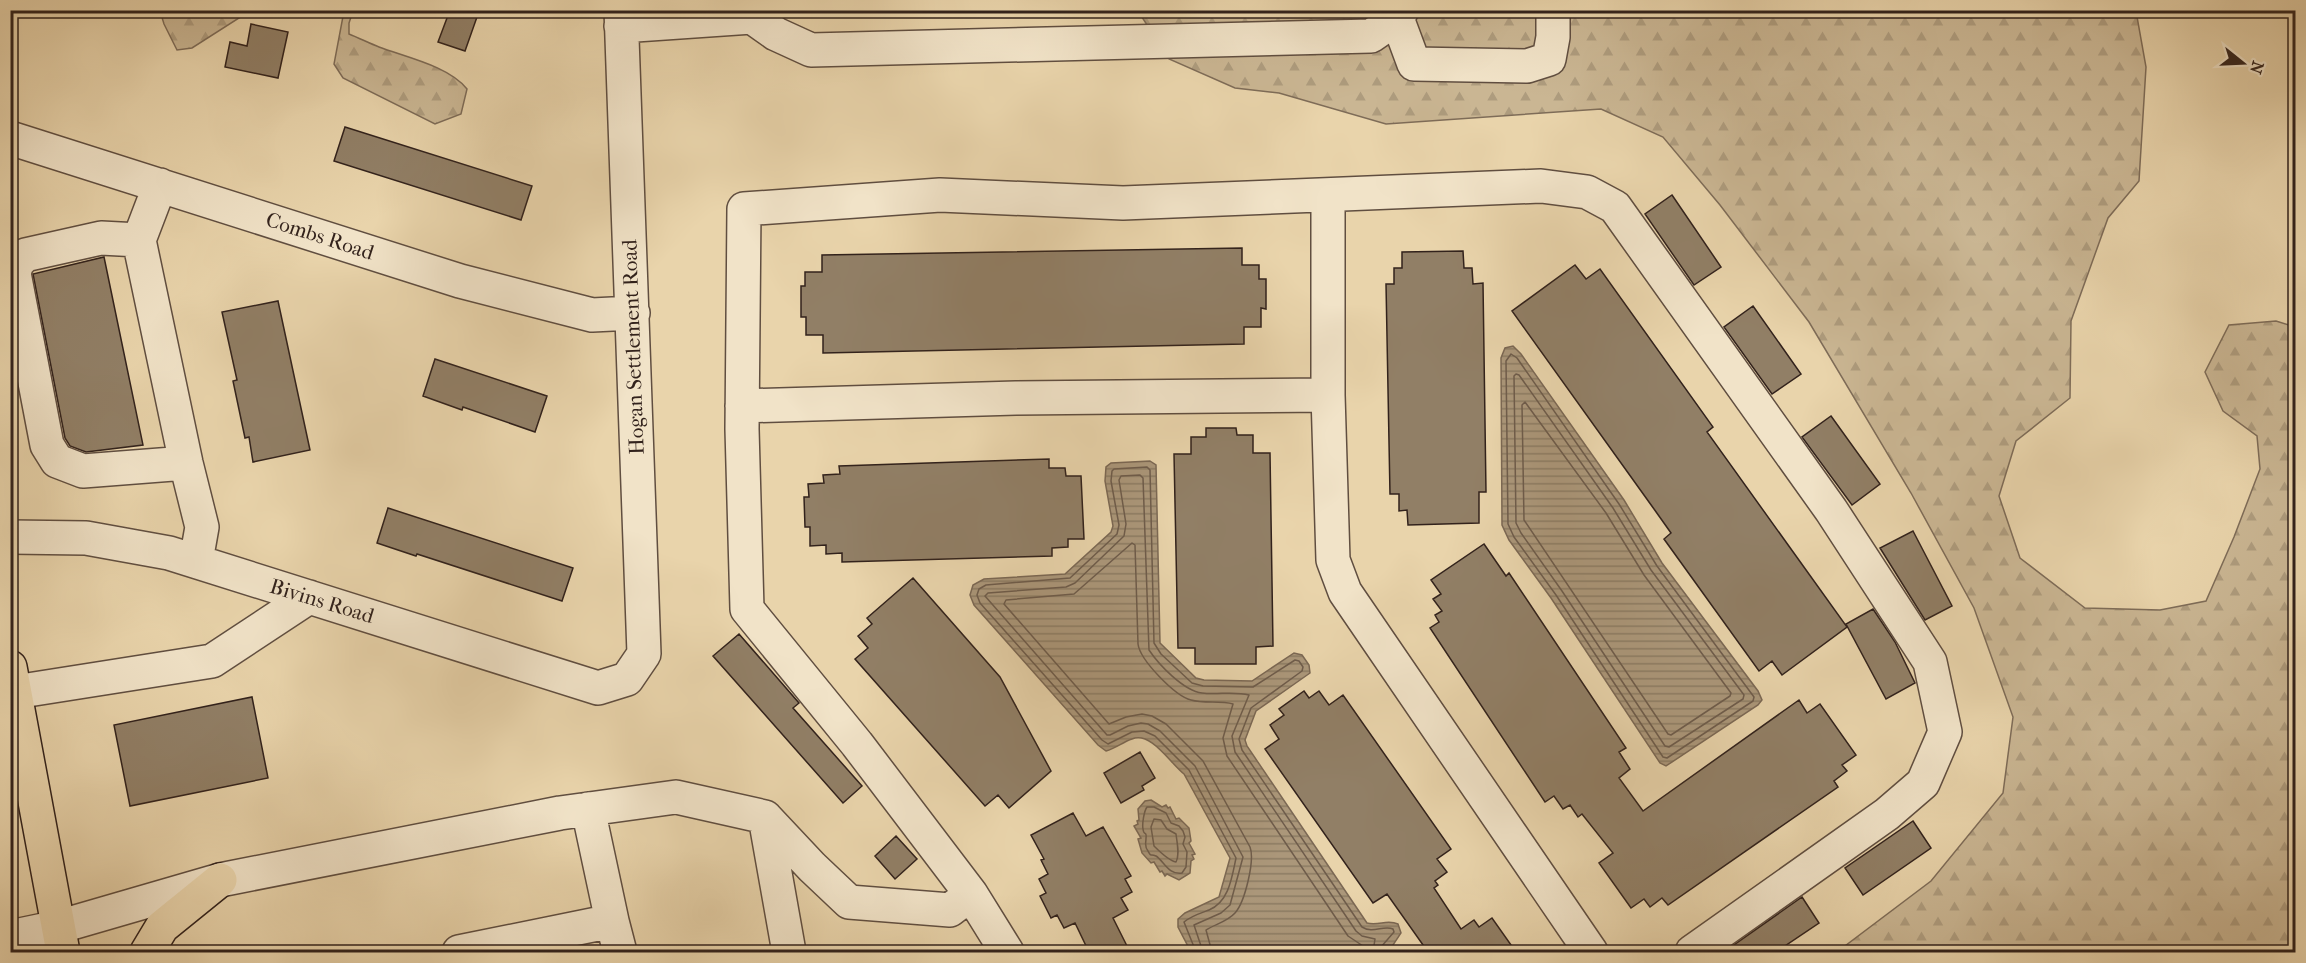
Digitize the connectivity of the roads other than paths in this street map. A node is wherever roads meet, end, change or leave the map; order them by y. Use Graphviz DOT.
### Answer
graph roads {
  1 [pos="1552,10"];
  2 [pos="1397,12"];
  3 [pos="753,13"];
  4 [pos="621,18"];
  5 [pos="10,138"];
  6 [pos="160,185"];
  7 [pos="1328,195"];
  8 [pos="139,240"];
  9 [pos="633,313"];
  10 [pos="17,318"];
  11 [pos="1328,395"];
  12 [pos="742,406"];
  13 [pos="186,463"];
  14 [pos="10,537"];
  15 [pos="196,561"];
  16 [pos="309,597"];
  17 [pos="627,679"];
  18 [pos="13,680"];
  19 [pos="588,809"];
  20 [pos="765,817"];
  21 [pos="220,880"];
  22 [pos="971,894"];
  23 [pos="612,921"];
  24 [pos="10,937"];
  25 [pos="60,940"];
  26 [pos="520,946"];
  27 [pos="472,951"];
  28 [pos="147,952"];
  29 [pos="620,952"];
  30 [pos="789,952"];
  31 [pos="1007,952"];
  32 [pos="1591,952"];
  33 [pos="1692,952"];
  1 -- 2 [label="street"];
  2 -- 3 [label="street"];
  3 -- 4 [label="street"];
  4 -- 9 [label="street, Hogan Settlement Road"];
  5 -- 6 [label="street, Combs Road"];
  6 -- 8 [label="street"];
  6 -- 9 [label="street, Combs Road"];
  7 -- 11 [label="street"];
  7 -- 12 [label="street"];
  7 -- 33 [label="street"];
  8 -- 10 [label="street"];
  8 -- 13 [label="street"];
  9 -- 17 [label="street, Hogan Settlement Road"];
  10 -- 13 [label="street"];
  11 -- 12 [label="street"];
  11 -- 32 [label="street"];
  12 -- 22 [label="street"];
  13 -- 15 [label="street"];
  14 -- 15 [label="street, Bivins Road"];
  15 -- 16 [label="street, Bivins Road"];
  16 -- 17 [label="street, Bivins Road"];
  16 -- 18 [label="street"];
  18 -- 25 [label="main road"];
  19 -- 20 [label="street"];
  19 -- 21 [label="street"];
  19 -- 23 [label="street"];
  20 -- 22 [label="street"];
  20 -- 30 [label="street"];
  21 -- 25 [label="street"];
  21 -- 28 [label="main road"];
  22 -- 31 [label="street"];
  23 -- 26 [label="street"];
  23 -- 29 [label="street"];
  24 -- 25 [label="street"];
  26 -- 27 [label="street"];
}
